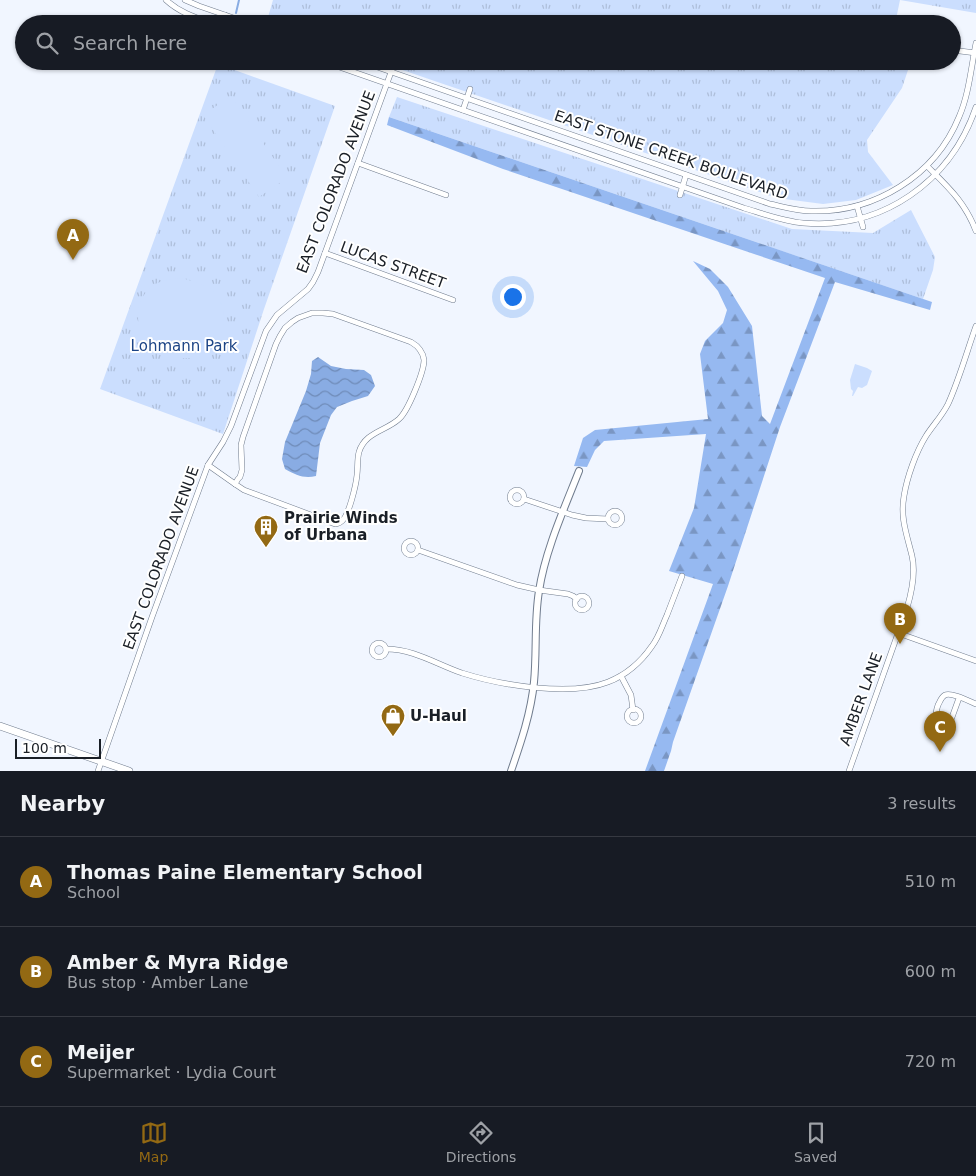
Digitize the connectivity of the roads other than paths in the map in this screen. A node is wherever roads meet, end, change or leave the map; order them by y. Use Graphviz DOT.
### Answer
graph roads {
  1 [pos="166,0"];
  2 [pos="185,0"];
  3 [pos="189,15"];
  4 [pos="226,15"];
  5 [pos="976,43"];
  6 [pos="961,51"];
  7 [pos="975,53"];
  8 [pos="347,70"];
  9 [pos="385,70"];
  10 [pos="391,72"];
  11 [pos="386,84"];
  12 [pos="470,89"];
  13 [pos="467,98"];
  14 [pos="976,107"];
  15 [pos="462,110"];
  16 [pos="358,163"];
  17 [pos="927,166"];
  18 [pos="936,174"];
  19 [pos="686,175"];
  20 [pos="682,186"];
  21 [pos="680,195"];
  22 [pos="446,196"];
  23 [pos="857,206"];
  24 [pos="861,219"];
  25 [pos="863,227"];
  26 [pos="976,231"];
  27 [pos="325,253"];
  28 [pos="453,300"];
  29 [pos="976,326"];
  30 [pos="208,465"];
  31 [pos="578,471"];
  32 [pos="235,484"];
  33 [pos="524,499"];
  34 [pos="563,512"];
  35 [pos="608,519"];
  36 [pos="418,550"];
  37 [pos="682,576"];
  38 [pos="539,590"];
  39 [pos="577,599"];
  40 [pos="898,633"];
  41 [pos="386,649"];
  42 [pos="976,661"];
  43 [pos="622,676"];
  44 [pos="533,687"];
  45 [pos="959,698"];
  46 [pos="976,704"];
  47 [pos="634,710"];
  48 [pos="0,726"];
  49 [pos="101,761"];
  50 [pos="98,771"];
  51 [pos="129,771"];
  52 [pos="511,771"];
  53 [pos="848,771"];
  1 -- 3 [label="street"];
  2 -- 4 [label="street"];
  5 -- 7 [label="street, EAST STONE CREEK BOULEVARD"];
  6 -- 7 [label="street"];
  7 -- 17 [label="street, EAST STONE CREEK BOULEVARD"];
  8 -- 11 [label="street, EAST STONE CREEK BOULEVARD"];
  9 -- 10 [label="street, EAST STONE CREEK BOULEVARD"];
  10 -- 11 [label="street, EAST COLORADO AVENUE"];
  10 -- 13 [label="street, EAST STONE CREEK BOULEVARD"];
  11 -- 15 [label="street, EAST STONE CREEK BOULEVARD"];
  11 -- 16 [label="street, EAST COLORADO AVENUE"];
  12 -- 13 [label="street"];
  13 -- 15 [label="street"];
  13 -- 19 [label="street, EAST STONE CREEK BOULEVARD"];
  14 -- 18 [label="street, EAST STONE CREEK BOULEVARD"];
  15 -- 20 [label="street, EAST STONE CREEK BOULEVARD"];
  16 -- 22 [label="street"];
  16 -- 27 [label="street, EAST COLORADO AVENUE"];
  17 -- 18 [label="street"];
  17 -- 23 [label="street, EAST STONE CREEK BOULEVARD"];
  18 -- 24 [label="street, EAST STONE CREEK BOULEVARD"];
  18 -- 26 [label="street"];
  19 -- 20 [label="street"];
  19 -- 23 [label="street, EAST STONE CREEK BOULEVARD"];
  20 -- 21 [label="street"];
  20 -- 24 [label="street, EAST STONE CREEK BOULEVARD"];
  23 -- 24 [label="street"];
  24 -- 25 [label="street"];
  27 -- 28 [label="street, LUCAS STREET"];
  27 -- 30 [label="street, EAST COLORADO AVENUE"];
  29 -- 40 [label="street, AMBER LANE"];
  30 -- 32 [label="street"];
  30 -- 49 [label="street, EAST COLORADO AVENUE"];
  31 -- 34 [label="street"];
  32 -- 32 [label="street"];
  33 -- 34 [label="street"];
  34 -- 35 [label="street"];
  34 -- 38 [label="street"];
  36 -- 38 [label="street"];
  37 -- 43 [label="street"];
  38 -- 39 [label="street"];
  38 -- 44 [label="street"];
  40 -- 42 [label="street"];
  40 -- 53 [label="street, AMBER LANE"];
  41 -- 44 [label="street"];
  43 -- 44 [label="street"];
  43 -- 47 [label="street"];
  44 -- 52 [label="street"];
  45 -- 45 [label="street"];
  45 -- 46 [label="street"];
  48 -- 49 [label="main road"];
  49 -- 50 [label="street, EAST COLORADO AVENUE"];
  49 -- 51 [label="main road"];
}
